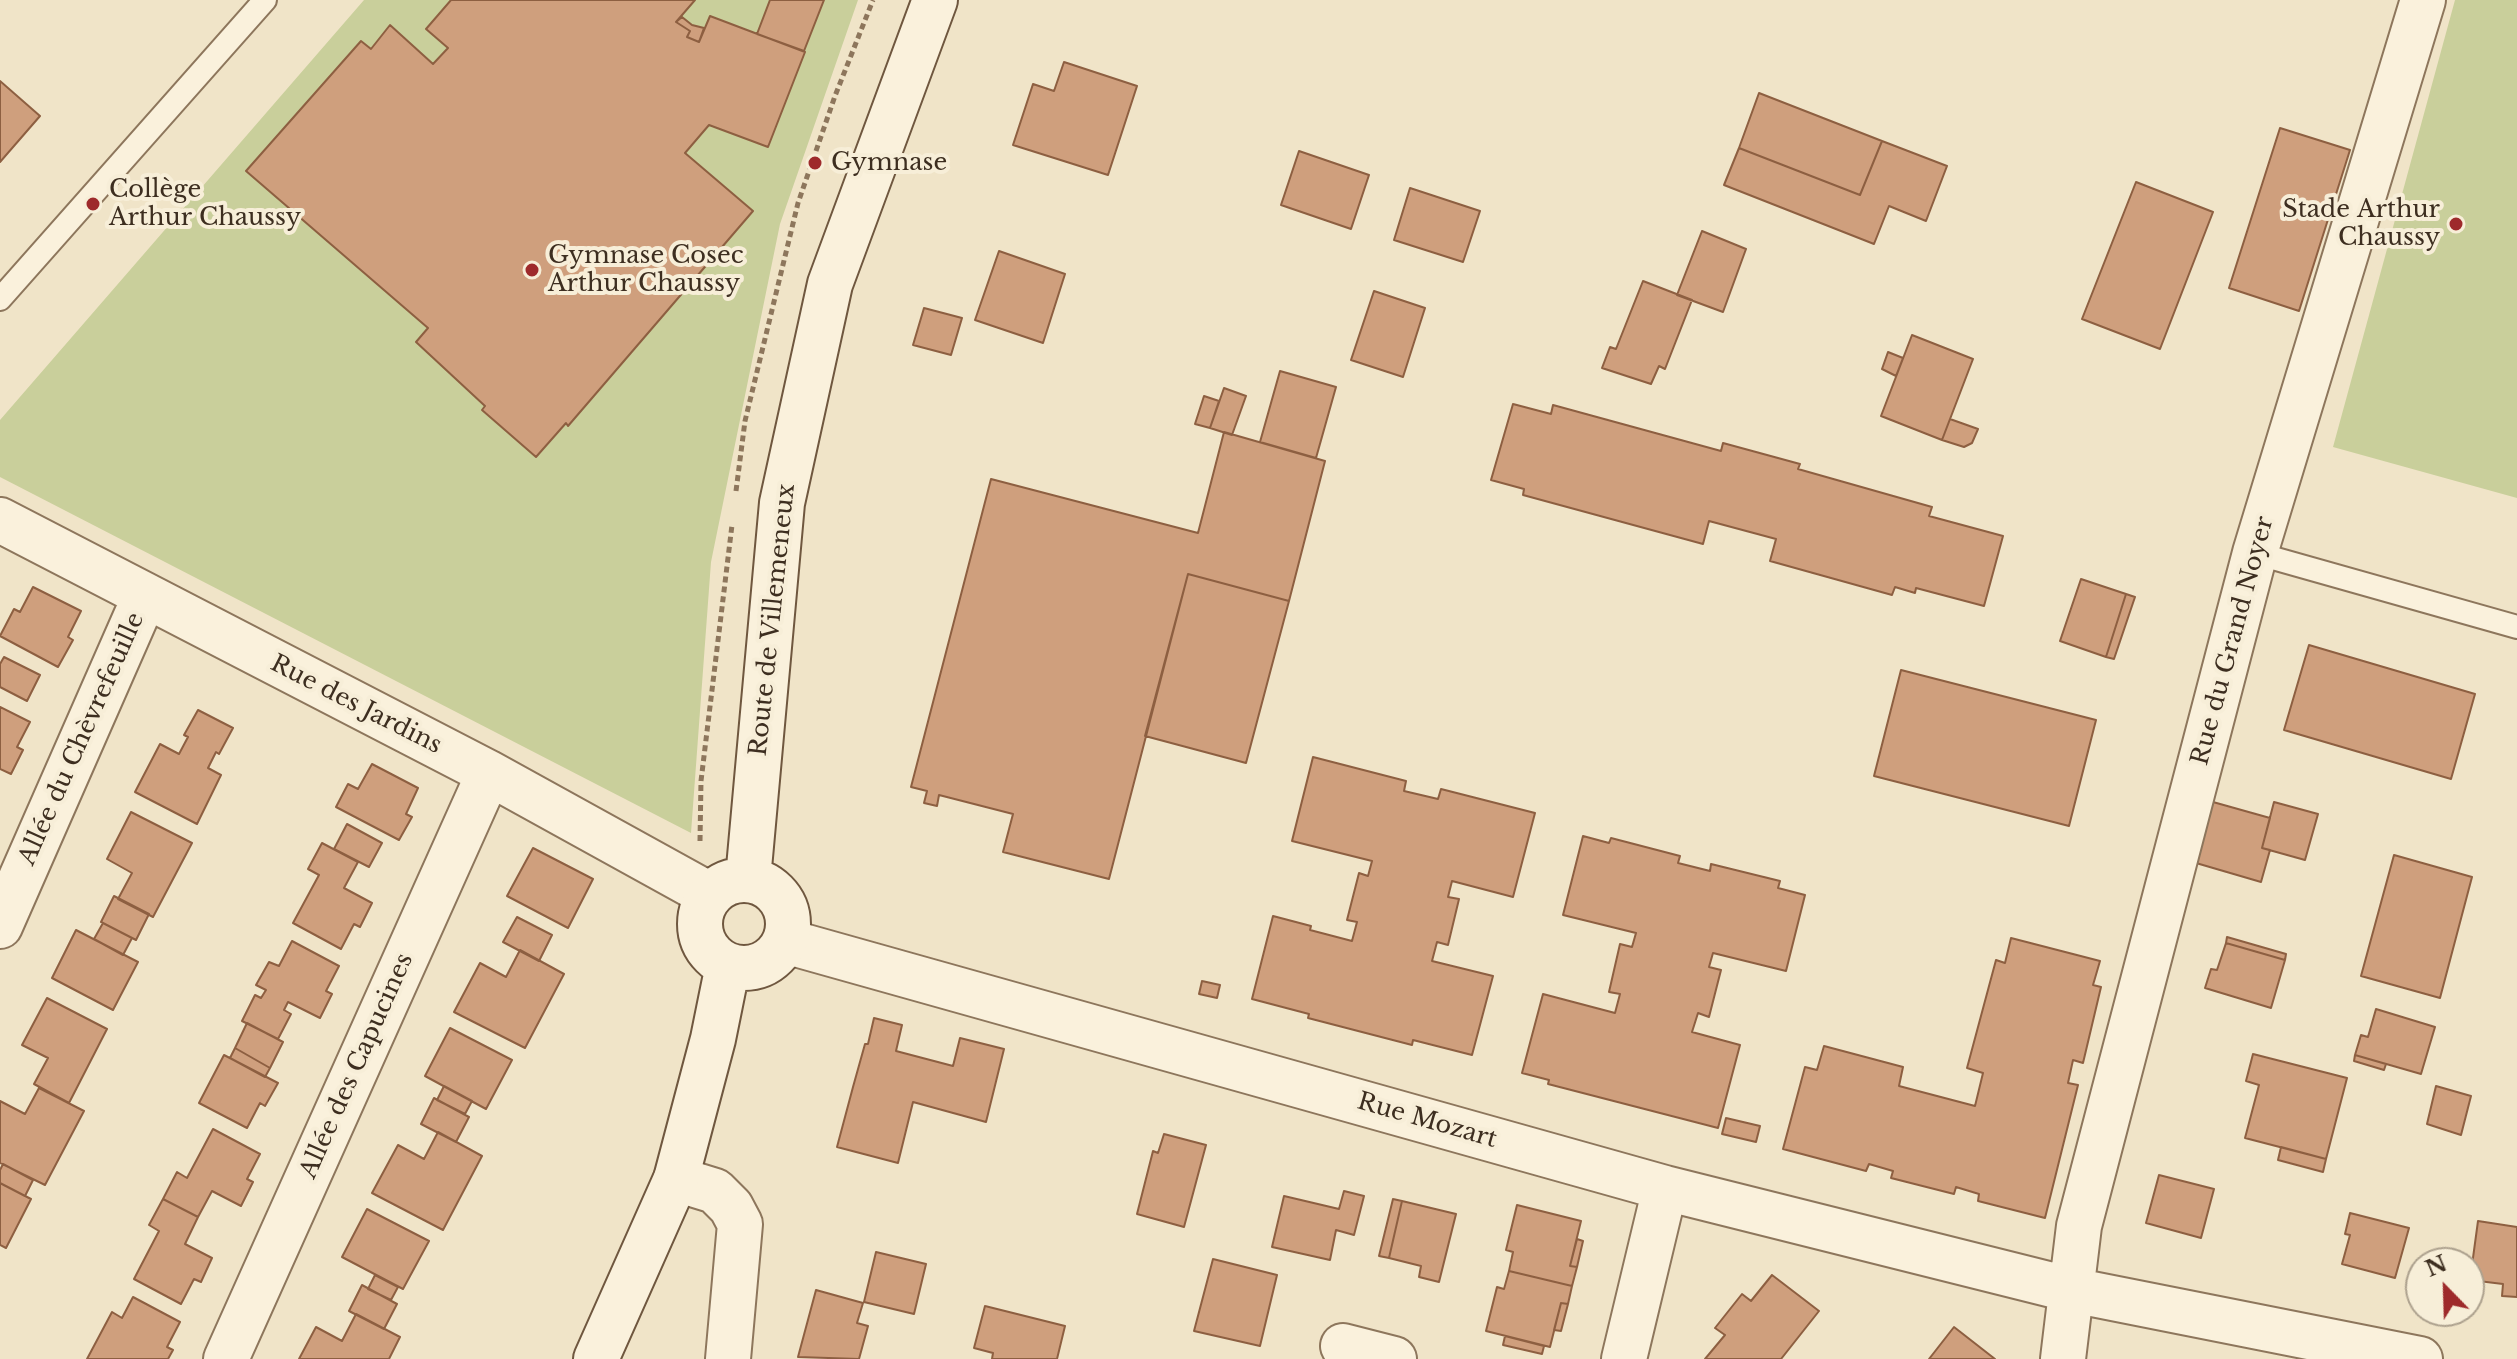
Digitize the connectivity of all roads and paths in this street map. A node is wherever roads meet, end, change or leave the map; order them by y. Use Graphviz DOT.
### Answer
graph roads {
  1 [pos="265,0"];
  2 [pos="935,0"];
  3 [pos="2423,0"];
  4 [pos="0,299"];
  5 [pos="0,520"];
  6 [pos="2255,553"];
  7 [pos="145,596"];
  8 [pos="2517,627"];
  9 [pos="489,773"];
  10 [pos="729,887"];
  11 [pos="0,926"];
  12 [pos="785,941"];
  13 [pos="728,965"];
  14 [pos="676,1179"];
  15 [pos="1665,1188"];
  16 [pos="2072,1290"];
  17 [pos="1343,1346"];
  18 [pos="226,1359"];
  19 [pos="596,1359"];
  20 [pos="728,1359"];
  21 [pos="1394,1359"];
  22 [pos="1624,1359"];
  23 [pos="2063,1359"];
  24 [pos="2420,1359"];
  1 -- 4 [label="lane"];
  2 -- 10 [label="street, Route de Villemeneux"];
  3 -- 6 [label="street, Rue du Grand Noyer"];
  5 -- 7 [label="street, Rue des Jardins"];
  6 -- 8 [label="lane"];
  6 -- 16 [label="street, Rue du Grand Noyer"];
  7 -- 9 [label="street, Rue des Jardins"];
  7 -- 11 [label="street, Allée du Chèvrefeuille"];
  9 -- 10 [label="street, Rue des Jardins"];
  9 -- 18 [label="street, Allée des Capucines"];
  10 -- 12 [label="street"];
  10 -- 13 [label="street"];
  12 -- 13 [label="street"];
  12 -- 15 [label="street, Rue Mozart"];
  13 -- 14 [label="street"];
  14 -- 19 [label="street"];
  14 -- 20 [label="street"];
  15 -- 16 [label="street, Rue Mozart"];
  15 -- 22 [label="street"];
  16 -- 23 [label="street, Rue du Grand Noyer"];
  16 -- 24 [label="street, Rue Mozart"];
  17 -- 21 [label="street"];
}
